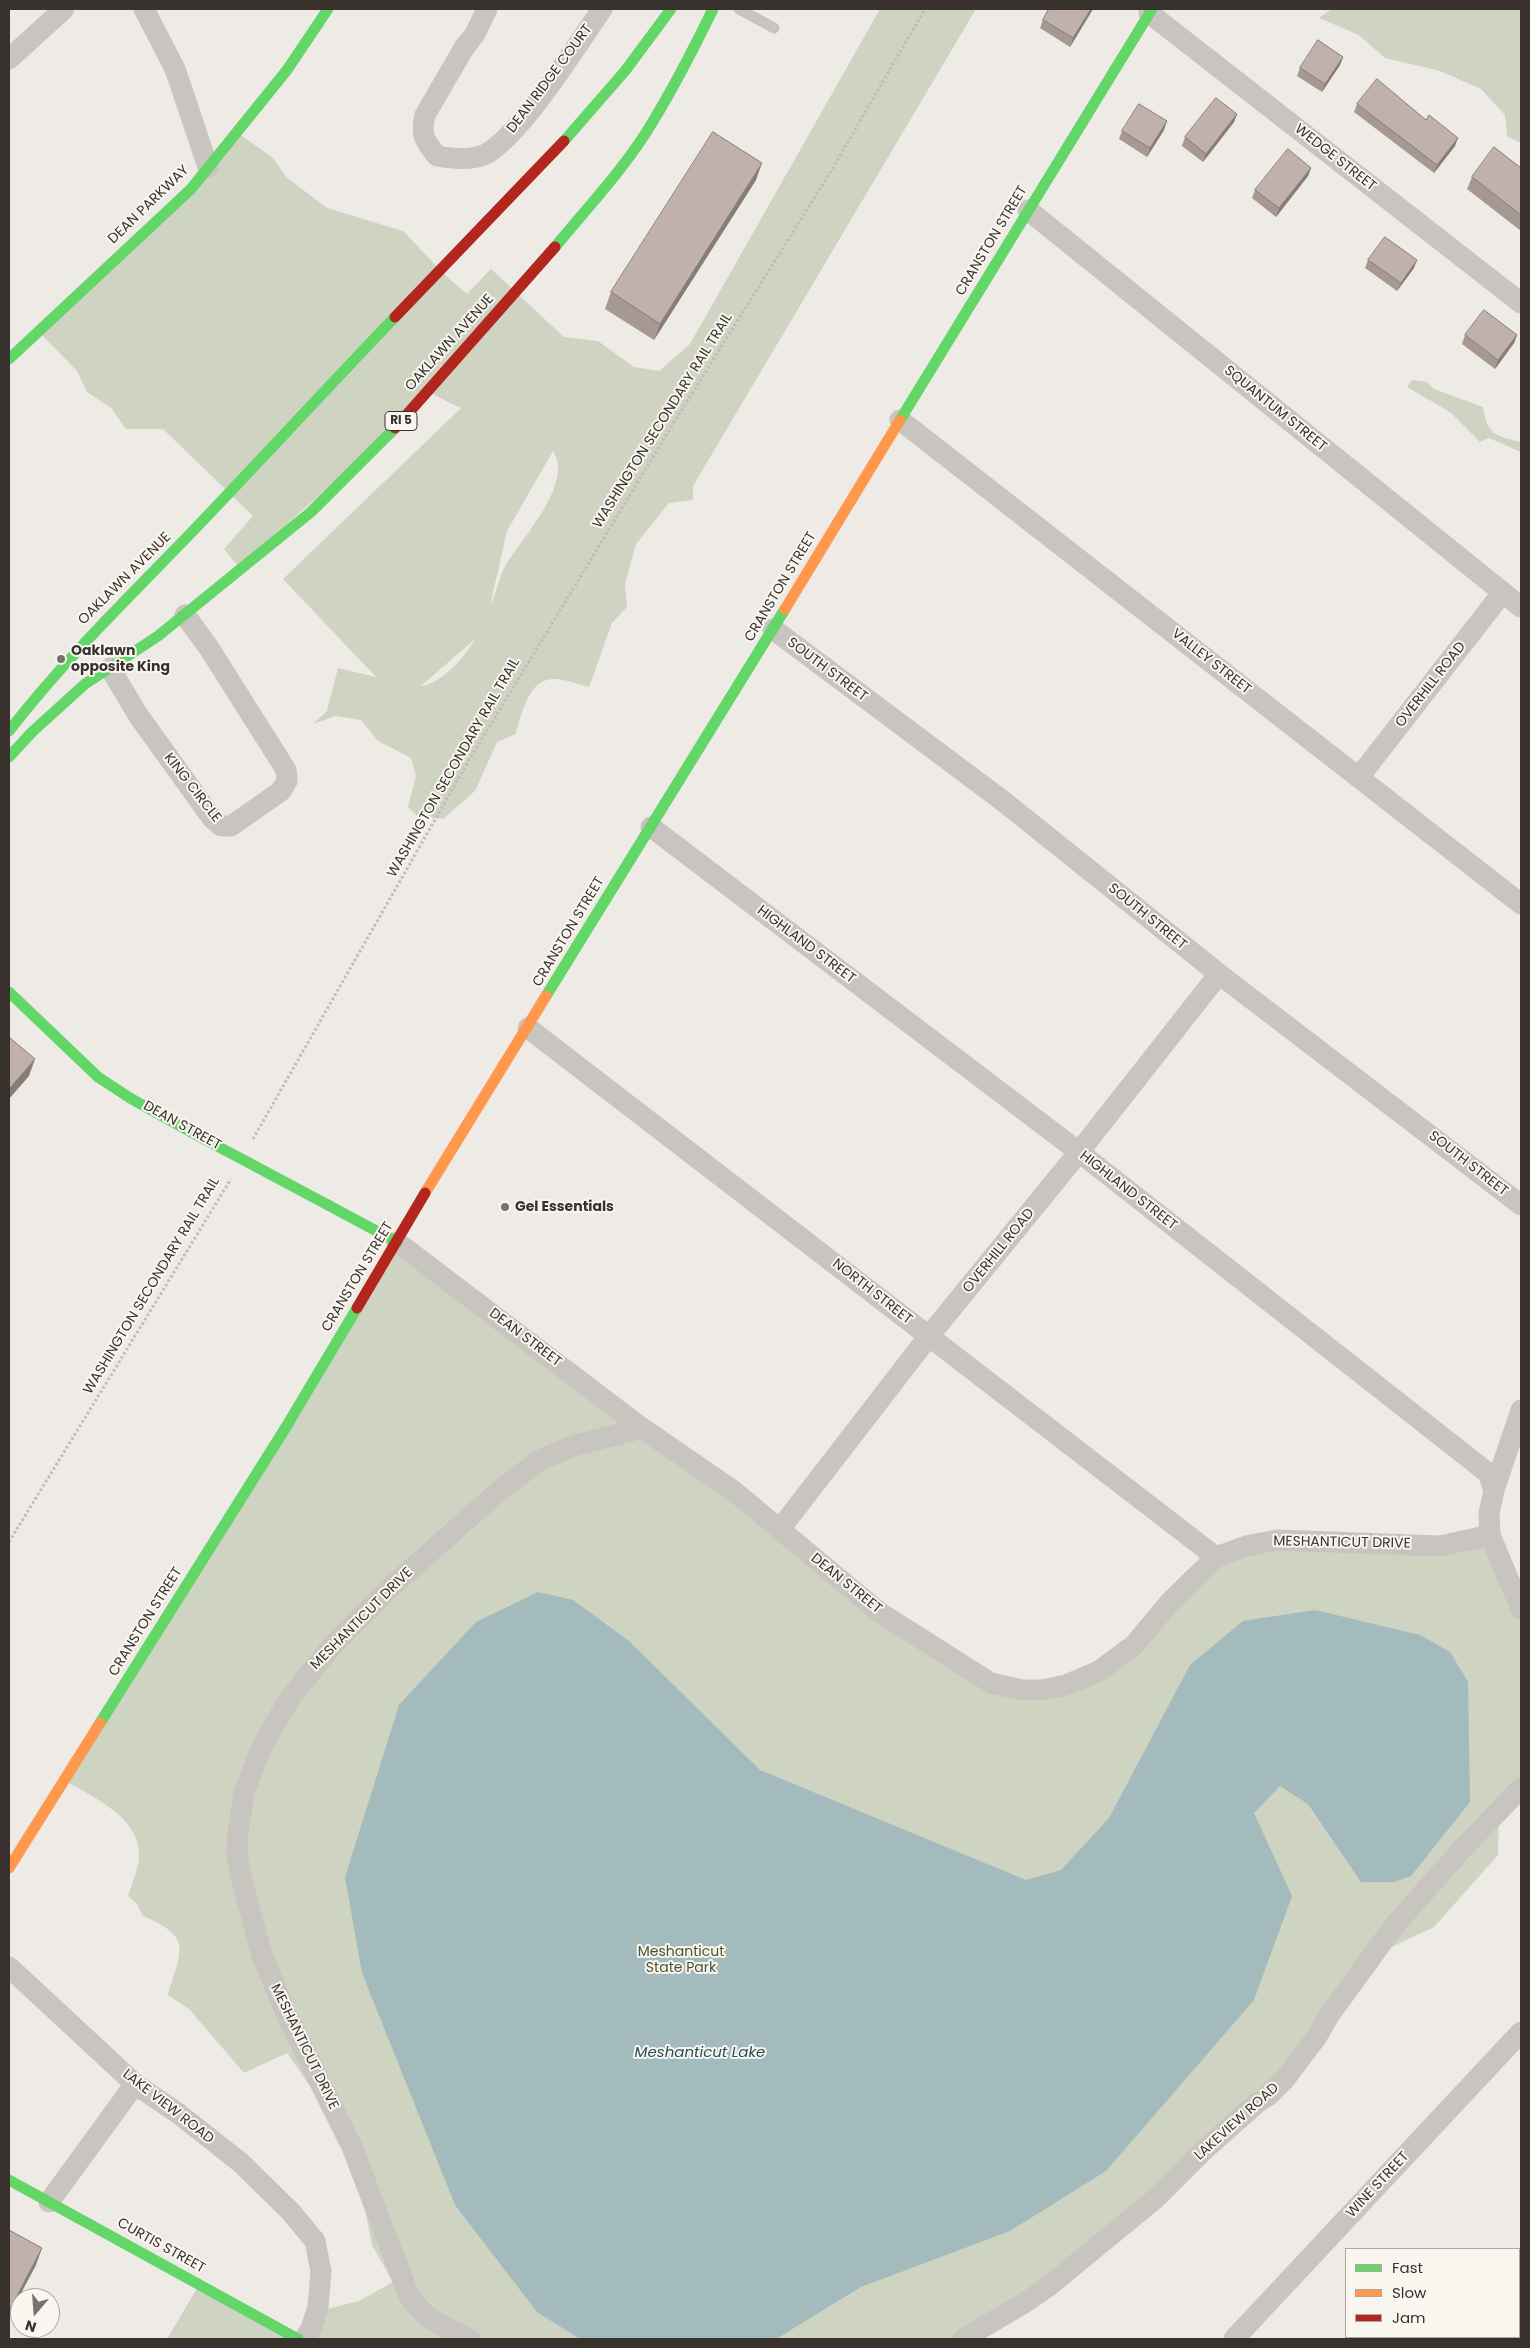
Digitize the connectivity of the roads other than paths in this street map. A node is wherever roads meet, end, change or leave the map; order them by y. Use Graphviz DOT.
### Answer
graph roads {
  1 [pos="64,9"];
  2 [pos="144,9"];
  3 [pos="328,9"];
  4 [pos="487,9"];
  5 [pos="602,9"];
  6 [pos="671,9"];
  7 [pos="713,9"];
  8 [pos="739,9"];
  9 [pos="1150,11"];
  10 [pos="774,28"];
  11 [pos="9,59"];
  12 [pos="208,167"];
  13 [pos="1028,210"];
  14 [pos="1521,303"];
  15 [pos="9,359"];
  16 [pos="900,420"];
  17 [pos="1503,592"];
  18 [pos="1521,607"];
  19 [pos="185,615"];
  20 [pos="773,630"];
  21 [pos="110,668"];
  22 [pos="9,731"];
  23 [pos="9,758"];
  24 [pos="1359,777"];
  25 [pos="650,827"];
  26 [pos="1521,904"];
  27 [pos="1218,974"];
  28 [pos="9,992"];
  29 [pos="528,1028"];
  30 [pos="1079,1152"];
  31 [pos="1521,1205"];
  32 [pos="396,1242"];
  33 [pos="928,1336"];
  34 [pos="1521,1410"];
  35 [pos="642,1428"];
  36 [pos="1494,1490"];
  37 [pos="780,1529"];
  38 [pos="1490,1535"];
  39 [pos="1216,1557"];
  40 [pos="1521,1608"];
  41 [pos="1035,1690"];
  42 [pos="1521,1788"];
  43 [pos="9,1868"];
  44 [pos="9,1966"];
  45 [pos="1521,2032"];
  46 [pos="135,2084"];
  47 [pos="9,2180"];
  48 [pos="49,2202"];
  49 [pos="298,2339"];
  50 [pos="304,2339"];
  51 [pos="470,2339"];
  52 [pos="963,2339"];
  53 [pos="1234,2339"];
  1 -- 11 [label="street"];
  2 -- 12 [label="street"];
  3 -- 12 [label="street, DEAN PARKWAY"];
  4 -- 5 [label="street, DEAN RIDGE COURT"];
  6 -- 22 [label="street, OAKLAWN AVENUE"];
  7 -- 19 [label="street, OAKLAWN AVENUE / RI 5"];
  8 -- 10 [label="lane"];
  9 -- 13 [label="street, CRANSTON STREET"];
  9 -- 14 [label="street, WEDGE STREET"];
  12 -- 15 [label="street, DEAN PARKWAY"];
  13 -- 16 [label="street, CRANSTON STREET"];
  13 -- 17 [label="street, SQUANTUM STREET"];
  16 -- 20 [label="street, CRANSTON STREET"];
  16 -- 24 [label="street, VALLEY STREET"];
  17 -- 18 [label="street, SQUANTUM STREET"];
  17 -- 24 [label="street, OVERHILL ROAD"];
  19 -- 21 [label="street, OAKLAWN AVENUE / RI 5"];
  19 -- 21 [label="street, KING CIRCLE"];
  20 -- 25 [label="street, CRANSTON STREET"];
  20 -- 27 [label="street, SOUTH STREET"];
  21 -- 23 [label="street, OAKLAWN AVENUE / RI 5"];
  24 -- 26 [label="street, VALLEY STREET"];
  25 -- 29 [label="street, CRANSTON STREET"];
  25 -- 30 [label="street, HIGHLAND STREET"];
  27 -- 30 [label="street, OVERHILL ROAD"];
  27 -- 31 [label="street, SOUTH STREET"];
  28 -- 32 [label="street, DEAN STREET, bridge"];
  29 -- 32 [label="street, CRANSTON STREET"];
  29 -- 33 [label="street, NORTH STREET"];
  30 -- 33 [label="street, OVERHILL ROAD"];
  30 -- 36 [label="street, HIGHLAND STREET"];
  32 -- 35 [label="street, DEAN STREET"];
  32 -- 43 [label="street, CRANSTON STREET"];
  33 -- 37 [label="street, OVERHILL ROAD"];
  33 -- 39 [label="street, NORTH STREET"];
  34 -- 36 [label="street"];
  35 -- 37 [label="street, DEAN STREET"];
  35 -- 51 [label="street, MESHANTICUT DRIVE"];
  36 -- 38 [label="street"];
  37 -- 41 [label="street, DEAN STREET"];
  38 -- 39 [label="street, MESHANTICUT DRIVE"];
  38 -- 40 [label="street"];
  39 -- 41 [label="street, MESHANTICUT DRIVE"];
  42 -- 52 [label="street, LAKEVIEW ROAD"];
  44 -- 46 [label="street, LAKE VIEW ROAD"];
  45 -- 53 [label="street, WINE STREET"];
  46 -- 48 [label="street"];
  46 -- 50 [label="street, LAKE VIEW ROAD"];
  47 -- 48 [label="street, CURTIS STREET"];
  48 -- 49 [label="street, CURTIS STREET"];
}
